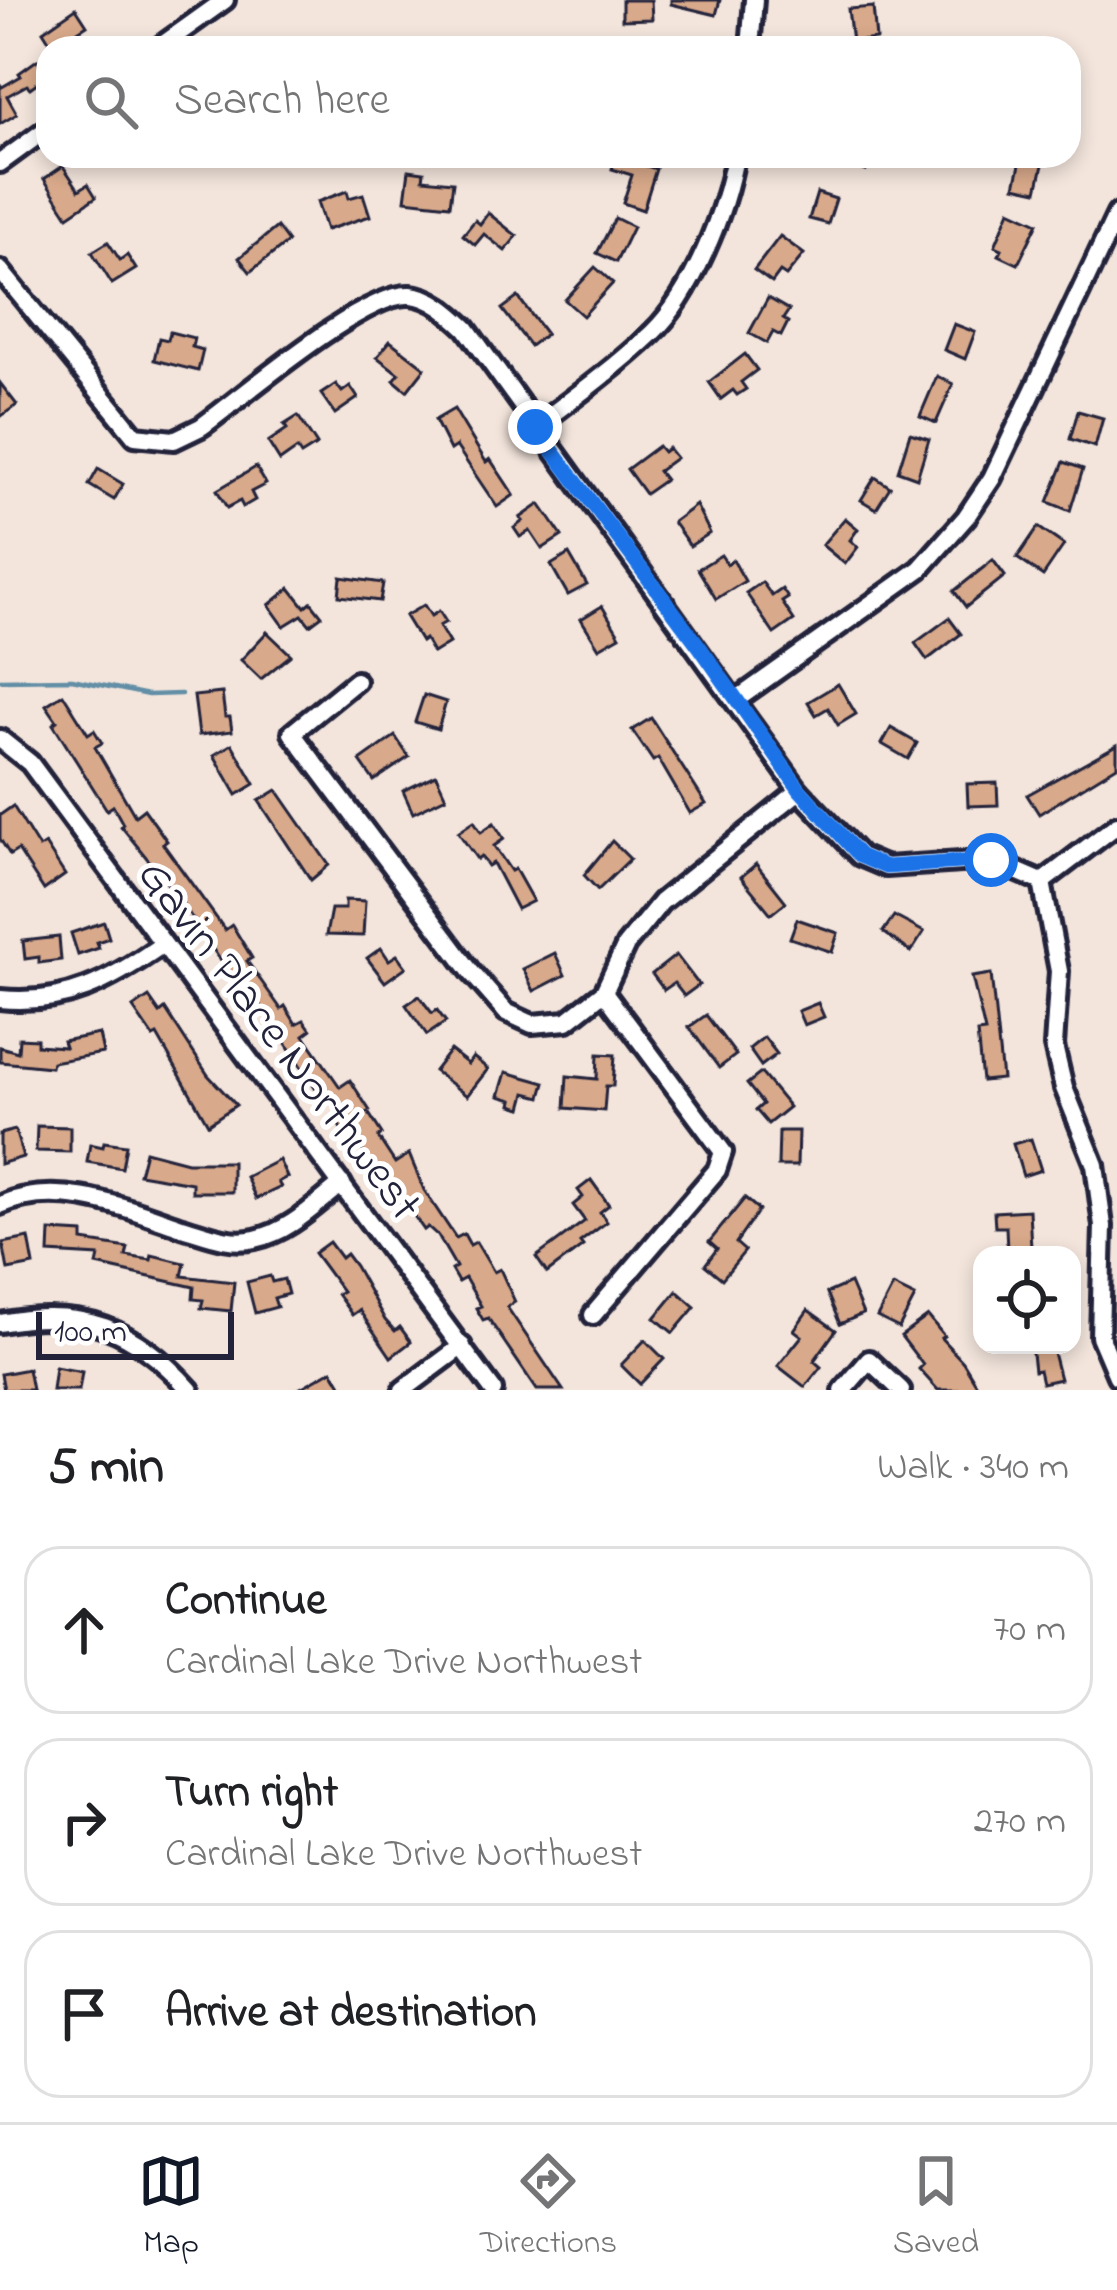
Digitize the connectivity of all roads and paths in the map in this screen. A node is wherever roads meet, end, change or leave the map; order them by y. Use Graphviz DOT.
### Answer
graph roads {
  1 [pos="226,0"];
  2 [pos="754,0"];
  3 [pos="175,36"];
  4 [pos="751,36"];
  5 [pos="36,137"];
  6 [pos="0,163"];
  7 [pos="731,168"];
  8 [pos="1117,214"];
  9 [pos="0,271"];
  10 [pos="535,427"];
  11 [pos="356,681"];
  12 [pos="736,700"];
  13 [pos="0,739"];
  14 [pos="800,790"];
  15 [pos="1117,825"];
  16 [pos="1042,882"];
  17 [pos="164,944"];
  18 [pos="604,992"];
  19 [pos="0,999"];
  20 [pos="342,1184"];
  21 [pos="0,1205"];
  22 [pos="593,1315"];
  23 [pos="0,1323"];
  24 [pos="462,1346"];
  25 [pos="1117,1376"];
  26 [pos="190,1390"];
  27 [pos="403,1390"];
  28 [pos="493,1390"];
  29 [pos="843,1390"];
  30 [pos="901,1390"];
  1 -- 3 [label="street"];
  2 -- 4 [label="street"];
  5 -- 6 [label="street"];
  7 -- 10 [label="street"];
  8 -- 12 [label="street"];
  9 -- 10 [label="street"];
  10 -- 12 [label="street"];
  11 -- 18 [label="street"];
  12 -- 14 [label="street"];
  13 -- 17 [label="street, Gavin Place Northwest"];
  14 -- 16 [label="street"];
  14 -- 18 [label="street"];
  15 -- 16 [label="street"];
  16 -- 25 [label="street"];
  17 -- 19 [label="street"];
  17 -- 20 [label="street, Gavin Place Northwest"];
  18 -- 22 [label="street"];
  20 -- 21 [label="street"];
  20 -- 24 [label="street, Gavin Place Northwest"];
  23 -- 26 [label="street"];
  24 -- 27 [label="street"];
  24 -- 28 [label="street, Gavin Place Northwest"];
  29 -- 30 [label="street"];
}
